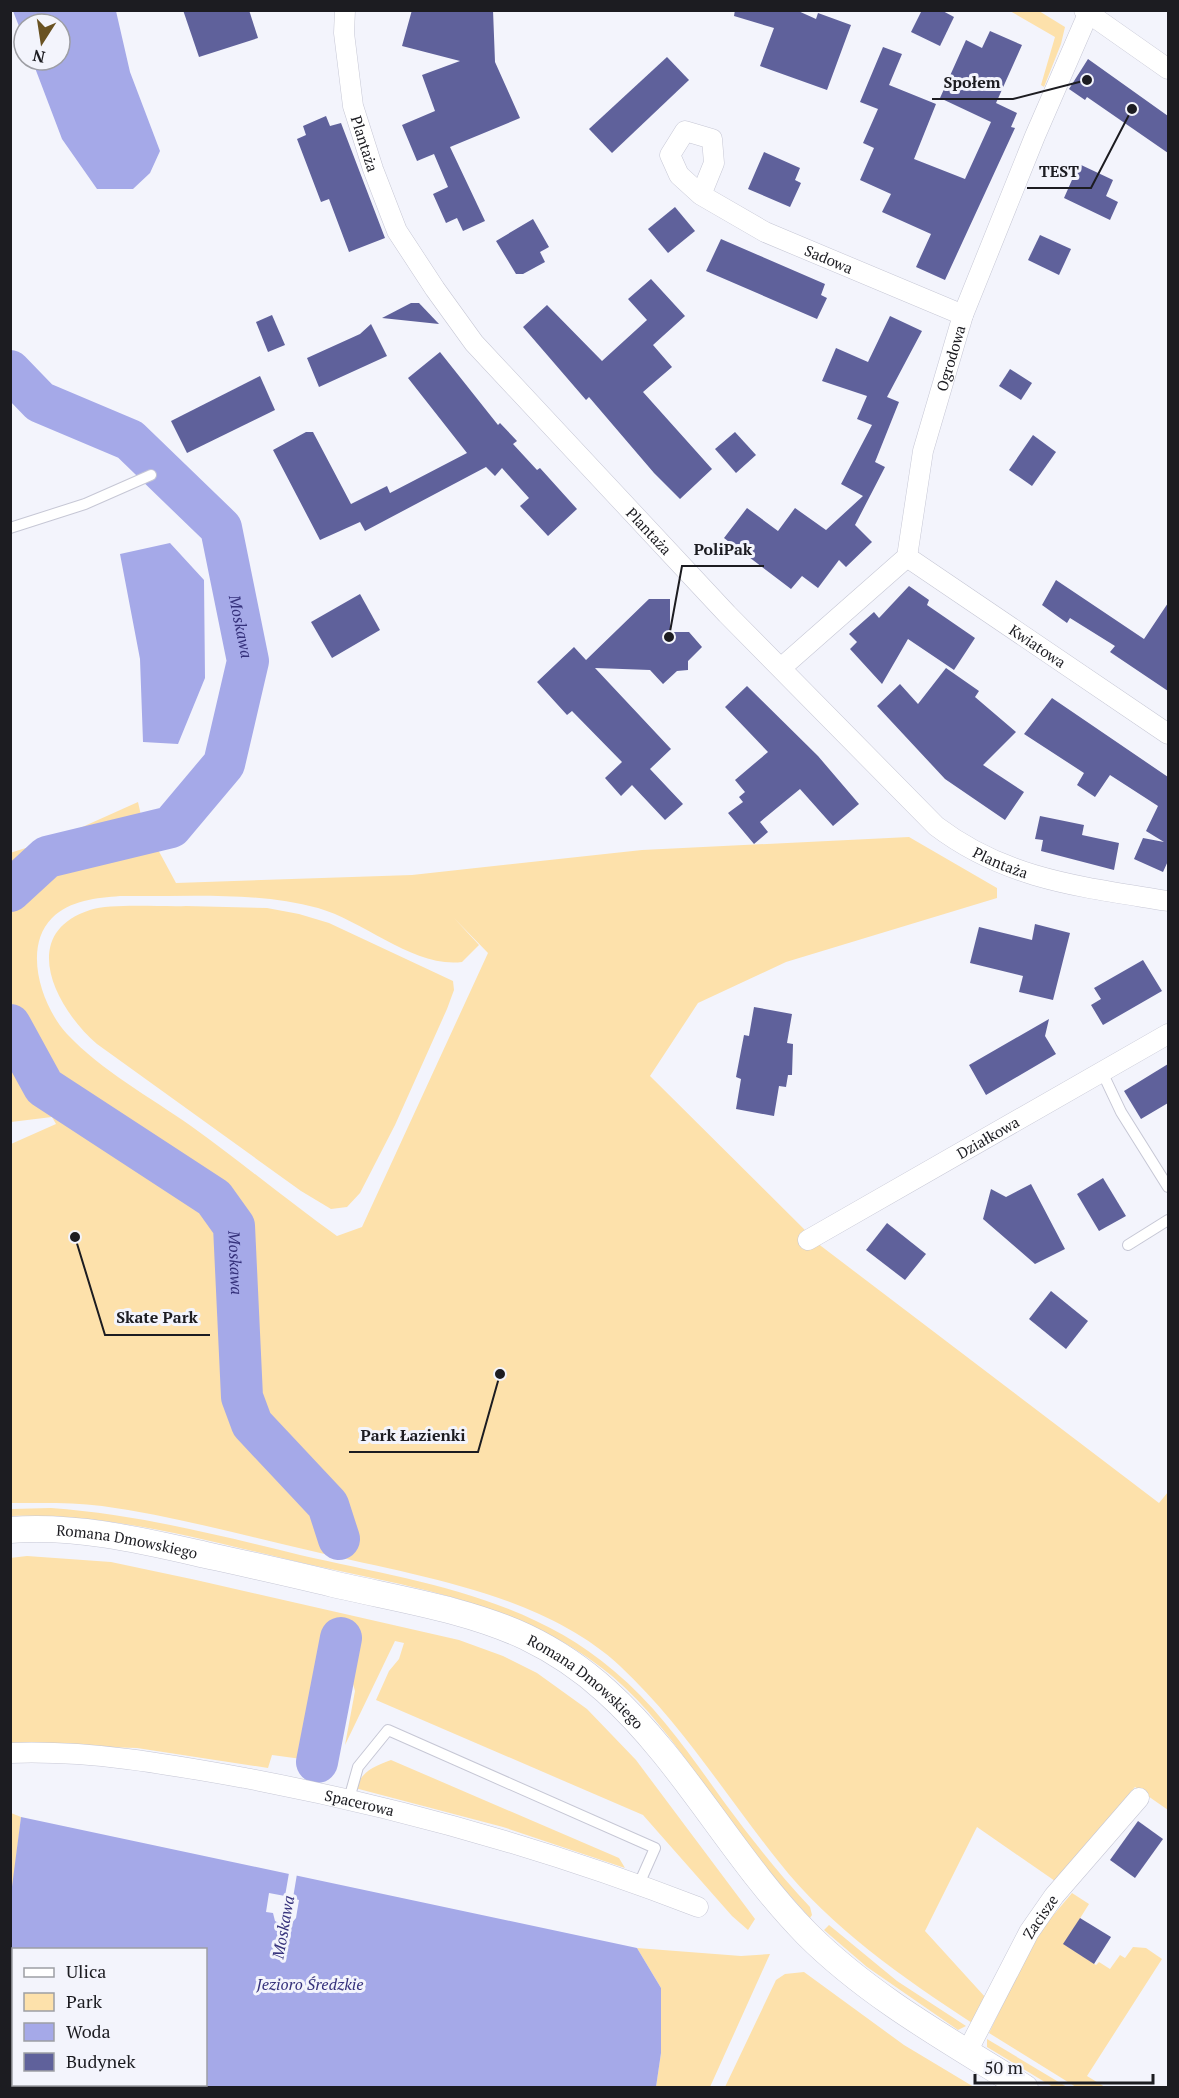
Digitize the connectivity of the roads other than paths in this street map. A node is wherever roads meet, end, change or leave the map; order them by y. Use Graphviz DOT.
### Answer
graph roads {
  1 [pos="345,10"];
  2 [pos="1086,12"];
  3 [pos="1168,69"];
  4 [pos="701,195"];
  5 [pos="963,315"];
  6 [pos="151,475"];
  7 [pos="10,528"];
  8 [pos="907,557"];
  9 [pos="781,668"];
  10 [pos="1168,734"];
  11 [pos="1168,901"];
  12 [pos="1168,1034"];
  13 [pos="1103,1074"];
  14 [pos="1168,1187"];
  15 [pos="1168,1220"];
  16 [pos="808,1240"];
  17 [pos="1128,1245"];
  18 [pos="10,1530"];
  19 [pos="10,1753"];
  20 [pos="349,1798"];
  21 [pos="1139,1798"];
  22 [pos="639,1884"];
  23 [pos="698,1907"];
  24 [pos="967,2052"];
  25 [pos="1025,2088"];
  1 -- 9 [label="street, Plantaża"];
  2 -- 3 [label="street"];
  2 -- 5 [label="street, Ogrodowa"];
  4 -- 5 [label="street, Sadowa"];
  5 -- 8 [label="street, Ogrodowa"];
  6 -- 7 [label="lane"];
  8 -- 9 [label="street"];
  8 -- 10 [label="street, Kwiatowa"];
  9 -- 11 [label="street, Plantaża"];
  12 -- 13 [label="street, Działkowa"];
  13 -- 14 [label="lane"];
  13 -- 16 [label="street, Działkowa"];
  15 -- 17 [label="lane"];
  18 -- 24 [label="street, Romana Dmowskiego"];
  19 -- 20 [label="street, Spacerowa"];
  20 -- 22 [label="street, Spacerowa"];
  20 -- 22 [label="lane"];
  21 -- 24 [label="street, Zacisze"];
  22 -- 23 [label="street, Spacerowa"];
  24 -- 25 [label="street, Romana Dmowskiego"];
}
